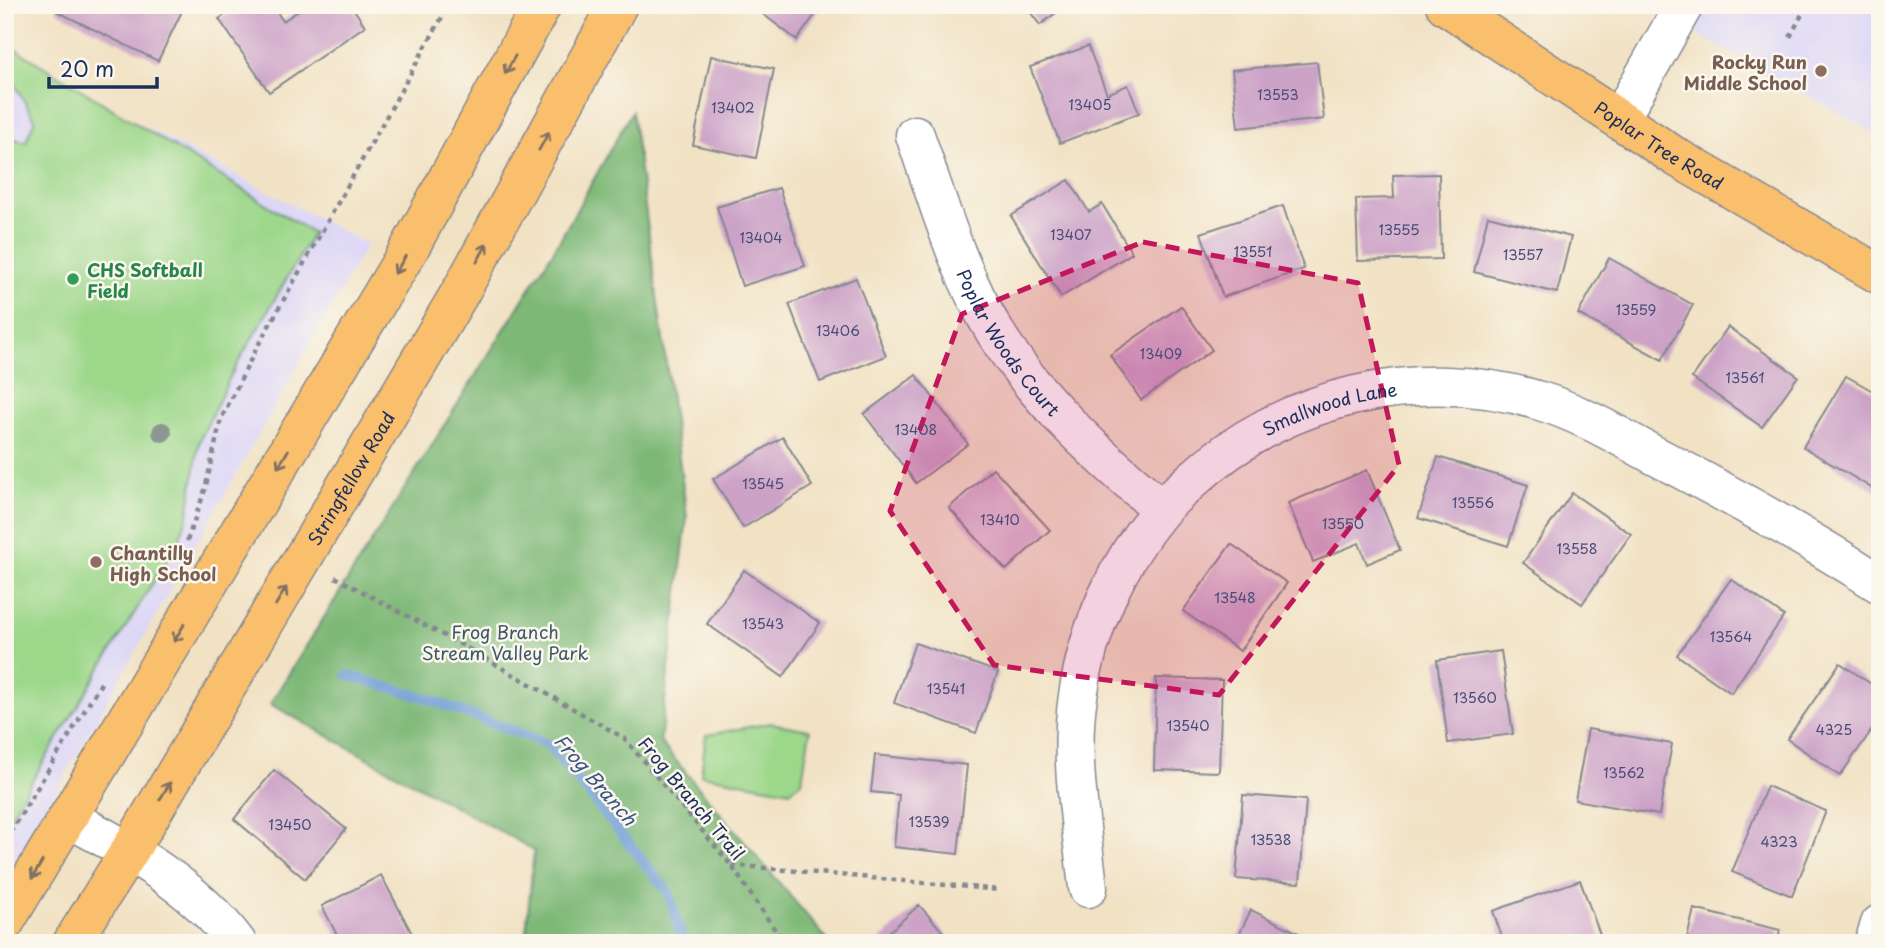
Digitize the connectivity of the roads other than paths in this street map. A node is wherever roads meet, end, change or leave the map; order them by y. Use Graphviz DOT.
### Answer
graph roads {
  1 [pos="542,5"];
  2 [pos="618,5"];
  3 [pos="1445,5"];
  4 [pos="1684,5"];
  5 [pos="1619,120"];
  6 [pos="915,135"];
  7 [pos="1880,275"];
  8 [pos="1162,509"];
  9 [pos="1880,584"];
  10 [pos="68,818"];
  11 [pos="130,850"];
  12 [pos="1088,888"];
  13 [pos="5,922"];
  14 [pos="1880,924"];
  15 [pos="72,943"];
  16 [pos="237,943"];
  17 [pos="1874,943"];
  1 -- 10 [label="main road, one-way"];
  11 -- 2 [label="main road, Stringfellow Road, one-way"];
  3 -- 5 [label="main road, Poplar Tree Road"];
  4 -- 5 [label="street"];
  5 -- 7 [label="main road, Poplar Tree Road"];
  6 -- 8 [label="street, Poplar Woods Court"];
  8 -- 9 [label="street, Smallwood Lane"];
  8 -- 12 [label="street, Smallwood Lane"];
  10 -- 11 [label="street"];
  10 -- 13 [label="main road, one-way"];
  11 -- 15 [label="main road, Stringfellow Road"];
  11 -- 16 [label="street"];
  14 -- 17 [label="street"];
}
